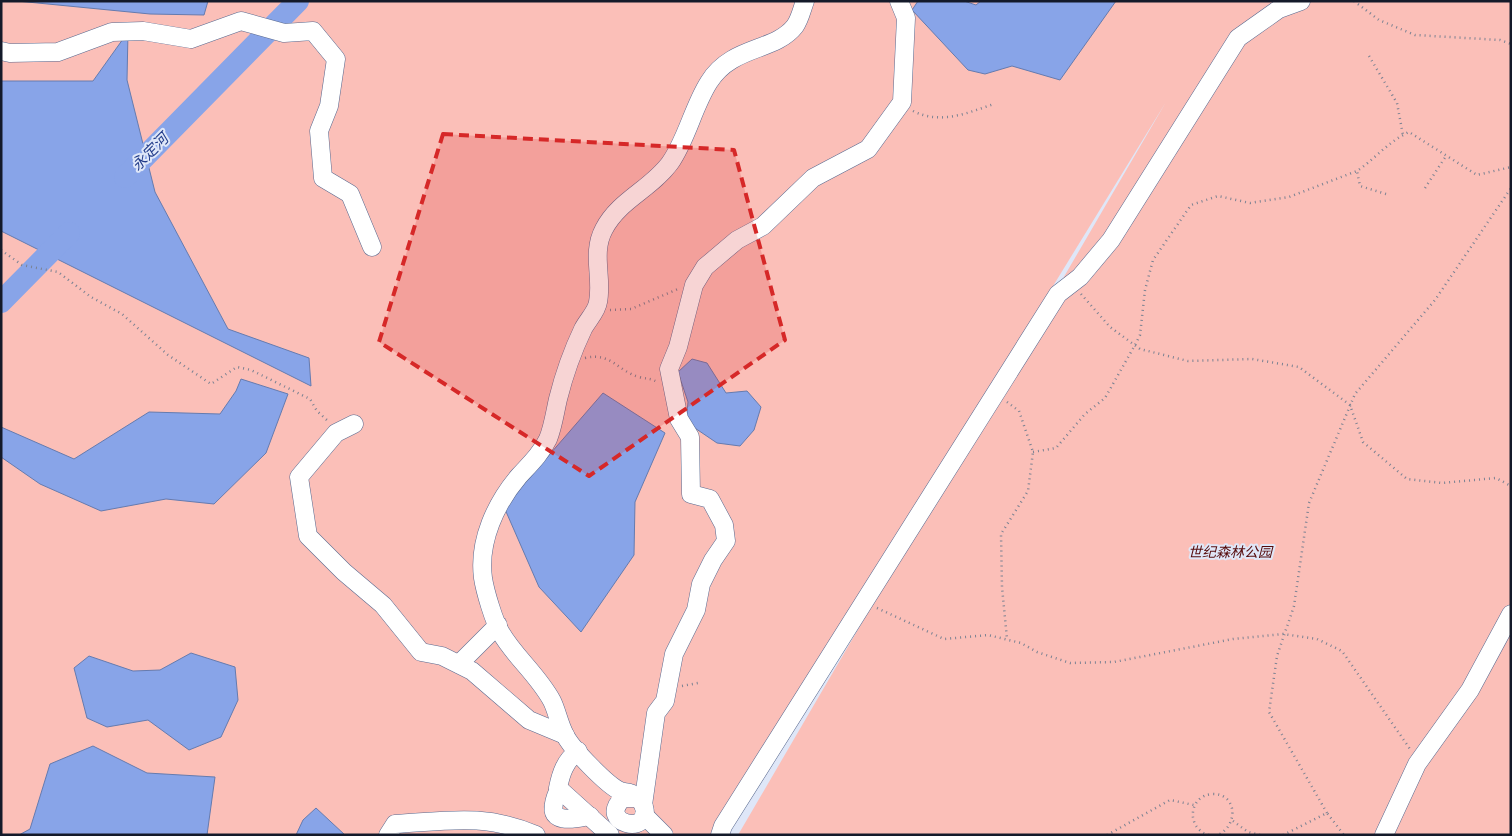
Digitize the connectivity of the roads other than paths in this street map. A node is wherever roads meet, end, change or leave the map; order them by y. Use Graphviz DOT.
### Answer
graph roads {
  1 [pos="805,1"];
  2 [pos="899,1"];
  3 [pos="1301,1"];
  4 [pos="1,51"];
  5 [pos="372,247"];
  6 [pos="347,427"];
  7 [pos="1511,614"];
  8 [pos="498,625"];
  9 [pos="459,664"];
  10 [pos="564,734"];
  11 [pos="578,752"];
  12 [pos="639,815"];
  13 [pos="606,833"];
  14 [pos="388,835"];
  15 [pos="536,835"];
  16 [pos="664,835"];
  17 [pos="720,835"];
  18 [pos="1384,835"];
  1 -- 8 [label="lane"];
  2 -- 12 [label="lane"];
  3 -- 17 [label="lane"];
  4 -- 5 [label="lane"];
  6 -- 9 [label="lane"];
  7 -- 18 [label="lane"];
  8 -- 9 [label="lane"];
  8 -- 10 [label="lane"];
  9 -- 10 [label="lane"];
  10 -- 11 [label="lane"];
  11 -- 12 [label="lane"];
  11 -- 13 [label="lane"];
  12 -- 16 [label="lane"];
  14 -- 15 [label="lane"];
}
